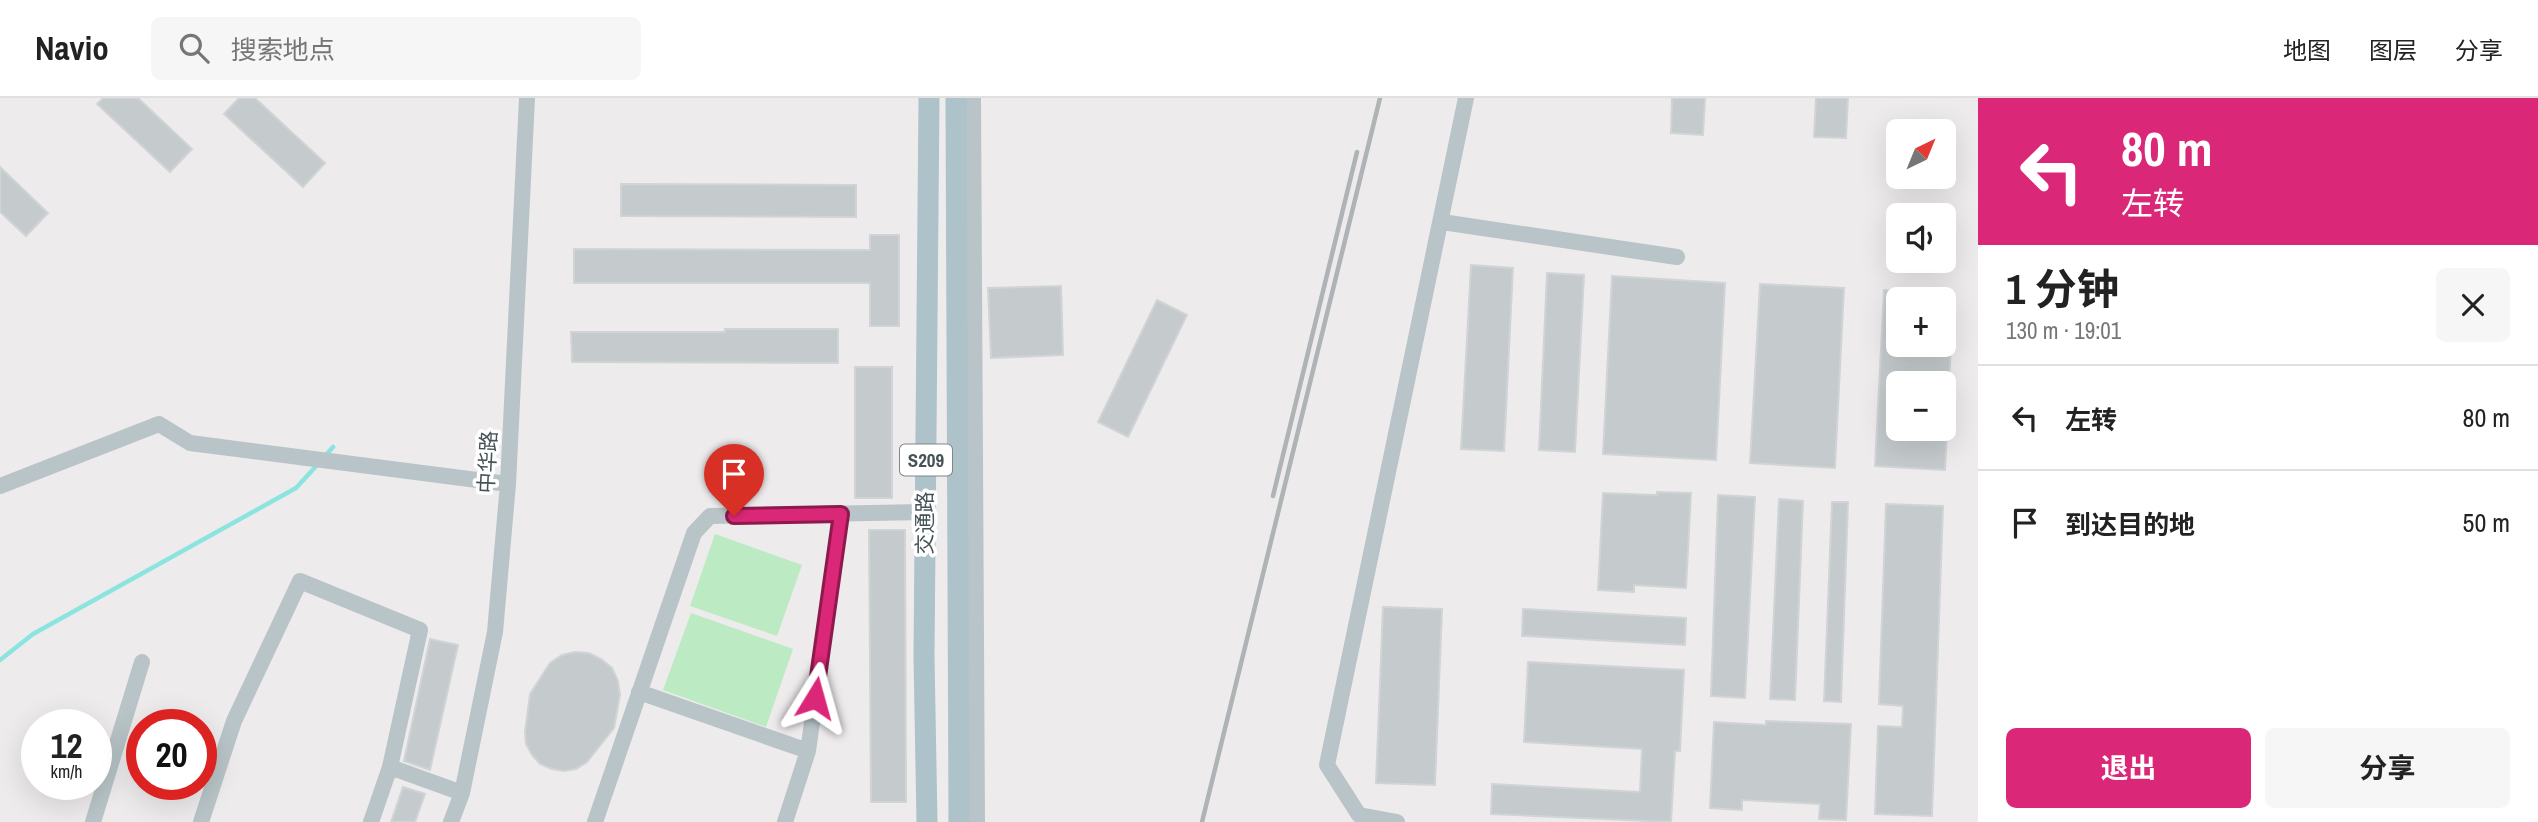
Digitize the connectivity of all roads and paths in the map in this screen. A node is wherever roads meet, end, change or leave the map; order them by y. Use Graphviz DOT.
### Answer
graph roads {
  1 [pos="527,98"];
  2 [pos="929,98"];
  3 [pos="956,98"];
  4 [pos="973,98"];
  5 [pos="1466,98"];
  6 [pos="1442,222"];
  7 [pos="1677,257"];
  8 [pos="509,484"];
  9 [pos="0,486"];
  10 [pos="925,512"];
  11 [pos="841,514"];
  12 [pos="142,662"];
  13 [pos="639,692"];
  14 [pos="808,751"];
  15 [pos="390,767"];
  16 [pos="461,793"];
  17 [pos="93,822"];
  18 [pos="201,822"];
  19 [pos="371,822"];
  20 [pos="451,822"];
  21 [pos="595,822"];
  22 [pos="785,822"];
  23 [pos="927,822"];
  24 [pos="959,822"];
  25 [pos="977,822"];
  26 [pos="1397,822"];
  1 -- 8 [label="street, 中华路"];
  2 -- 10 [label="main road, 交通路 / S209"];
  3 -- 24 [label="main road, 交通路 / S209"];
  4 -- 25 [label="street"];
  5 -- 6 [label="street"];
  6 -- 7 [label="street"];
  6 -- 26 [label="street"];
  8 -- 9 [label="street"];
  8 -- 16 [label="street, 中华路"];
  10 -- 11 [label="street"];
  10 -- 23 [label="main road, 交通路 / S209"];
  11 -- 13 [label="street"];
  11 -- 14 [label="street"];
  12 -- 17 [label="street"];
  13 -- 14 [label="street"];
  13 -- 21 [label="street"];
  14 -- 22 [label="street"];
  15 -- 16 [label="street"];
  15 -- 18 [label="street"];
  15 -- 19 [label="street"];
  16 -- 20 [label="street, 中华路"];
}
